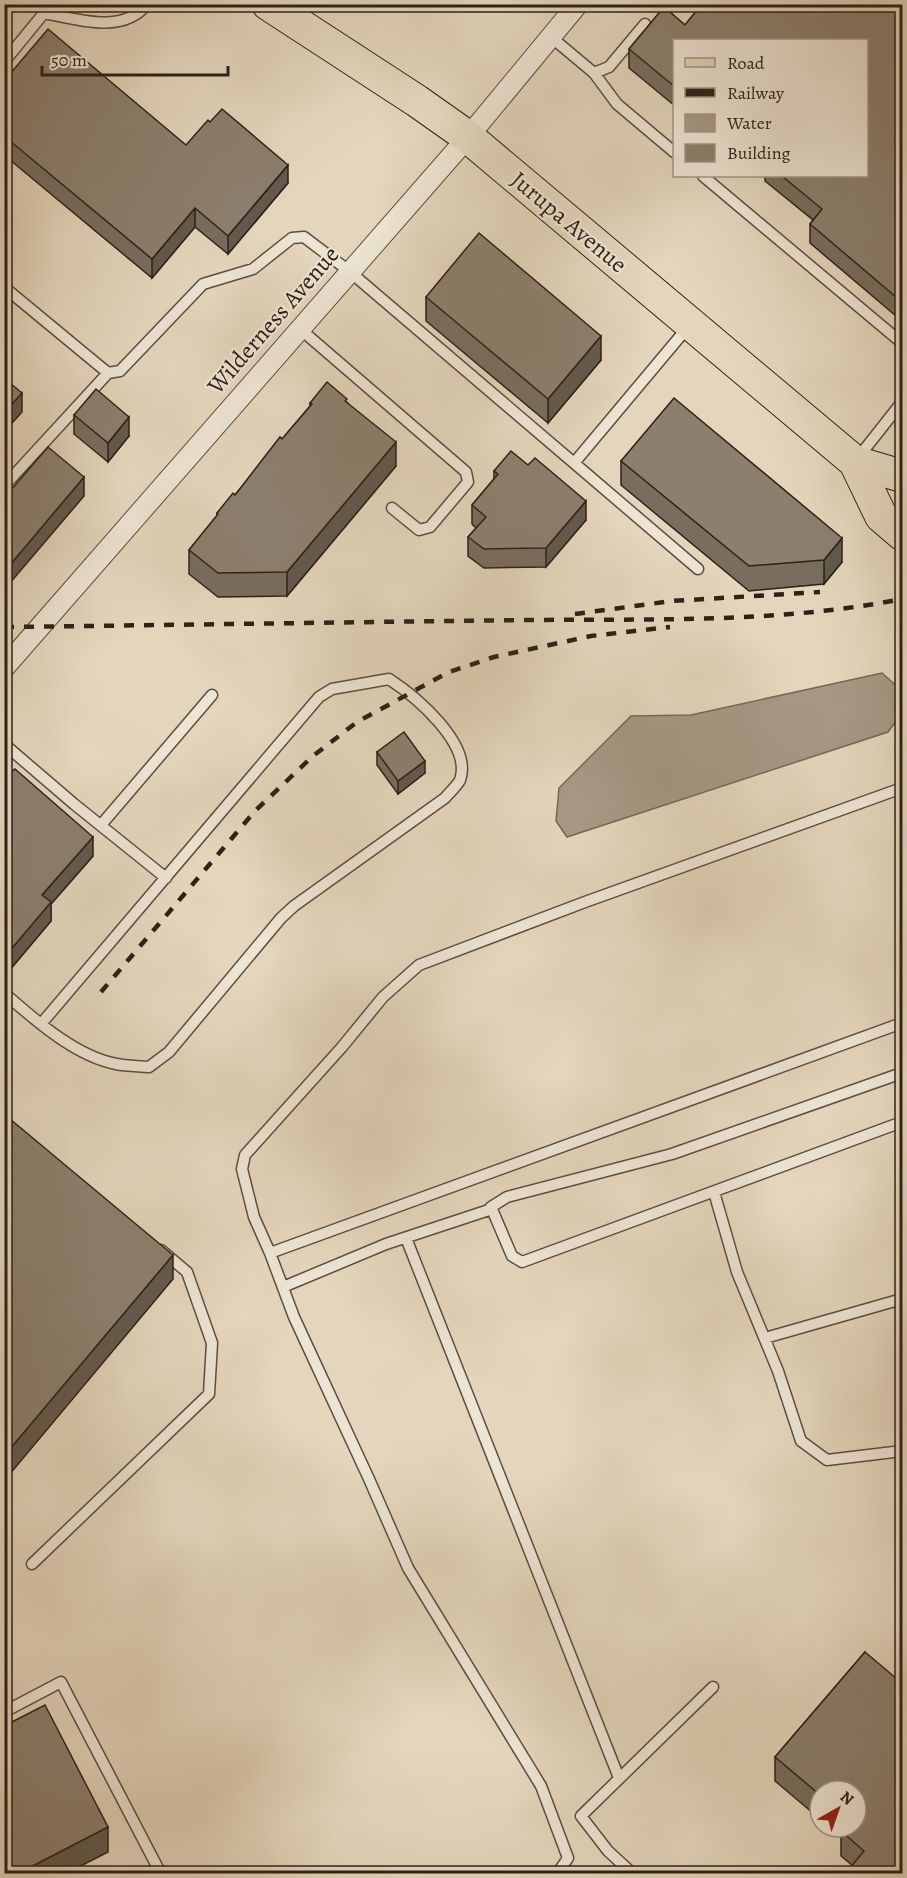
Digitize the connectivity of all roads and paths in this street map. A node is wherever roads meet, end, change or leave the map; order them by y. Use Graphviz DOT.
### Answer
graph roads {
  1 [pos="147,4"];
  2 [pos="268,4"];
  3 [pos="578,4"];
  4 [pos="645,24"];
  5 [pos="551,37"];
  6 [pos="4,62"];
  7 [pos="594,73"];
  8 [pos="468,136"];
  9 [pos="673,150"];
  10 [pos="704,177"];
  11 [pos="349,271"];
  12 [pos="4,287"];
  13 [pos="690,324"];
  14 [pos="299,328"];
  15 [pos="903,343"];
  16 [pos="108,373"];
  17 [pos="903,402"];
  18 [pos="855,462"];
  19 [pos="574,463"];
  20 [pos="903,476"];
  21 [pos="4,486"];
  22 [pos="392,508"];
  23 [pos="903,534"];
  24 [pos="698,569"];
  25 [pos="4,668"];
  26 [pos="213,695"];
  27 [pos="4,744"];
  28 [pos="903,788"];
  29 [pos="101,825"];
  30 [pos="166,878"];
  31 [pos="4,993"];
  32 [pos="903,1023"];
  33 [pos="41,1024"];
  34 [pos="903,1073"];
  35 [pos="903,1122"];
  36 [pos="714,1192"];
  37 [pos="492,1209"];
  38 [pos="406,1238"];
  39 [pos="153,1243"];
  40 [pos="270,1253"];
  41 [pos="283,1287"];
  42 [pos="903,1299"];
  43 [pos="765,1338"];
  44 [pos="903,1451"];
  45 [pos="32,1564"];
  46 [pos="713,1687"];
  47 [pos="4,1712"];
  48 [pos="619,1778"];
  49 [pos="161,1874"];
  50 [pos="557,1874"];
  51 [pos="633,1874"];
  1 -- 6 [label="lane"];
  2 -- 8 [label="main road, Jurupa Avenue"];
  3 -- 5 [label="street, Wilderness Avenue"];
  4 -- 7 [label="lane"];
  5 -- 7 [label="lane"];
  5 -- 8 [label="street, Wilderness Avenue"];
  7 -- 9 [label="lane"];
  8 -- 11 [label="street, Wilderness Avenue"];
  8 -- 13 [label="main road, Jurupa Avenue"];
  10 -- 15 [label="lane"];
  11 -- 14 [label="street, Wilderness Avenue"];
  11 -- 16 [label="lane"];
  11 -- 19 [label="lane"];
  12 -- 16 [label="lane"];
  13 -- 18 [label="main road, Jurupa Avenue"];
  13 -- 19 [label="lane"];
  14 -- 22 [label="lane"];
  14 -- 25 [label="street, Wilderness Avenue"];
  16 -- 21 [label="lane"];
  17 -- 18 [label="lane"];
  18 -- 20 [label="main road, Jurupa Avenue"];
  18 -- 23 [label="main road, Jurupa Avenue"];
  19 -- 24 [label="lane"];
  26 -- 29 [label="lane"];
  27 -- 29 [label="lane"];
  28 -- 40 [label="lane"];
  29 -- 30 [label="lane"];
  30 -- 33 [label="lane"];
  30 -- 33 [label="lane"];
  31 -- 33 [label="lane"];
  32 -- 40 [label="lane"];
  34 -- 37 [label="lane"];
  35 -- 36 [label="lane"];
  36 -- 37 [label="lane"];
  36 -- 43 [label="lane"];
  37 -- 38 [label="lane"];
  38 -- 41 [label="lane"];
  38 -- 48 [label="lane"];
  39 -- 45 [label="lane"];
  40 -- 41 [label="lane"];
  41 -- 50 [label="lane"];
  42 -- 43 [label="lane"];
  43 -- 44 [label="lane"];
  46 -- 48 [label="lane"];
  47 -- 49 [label="lane"];
  48 -- 51 [label="lane"];
}
